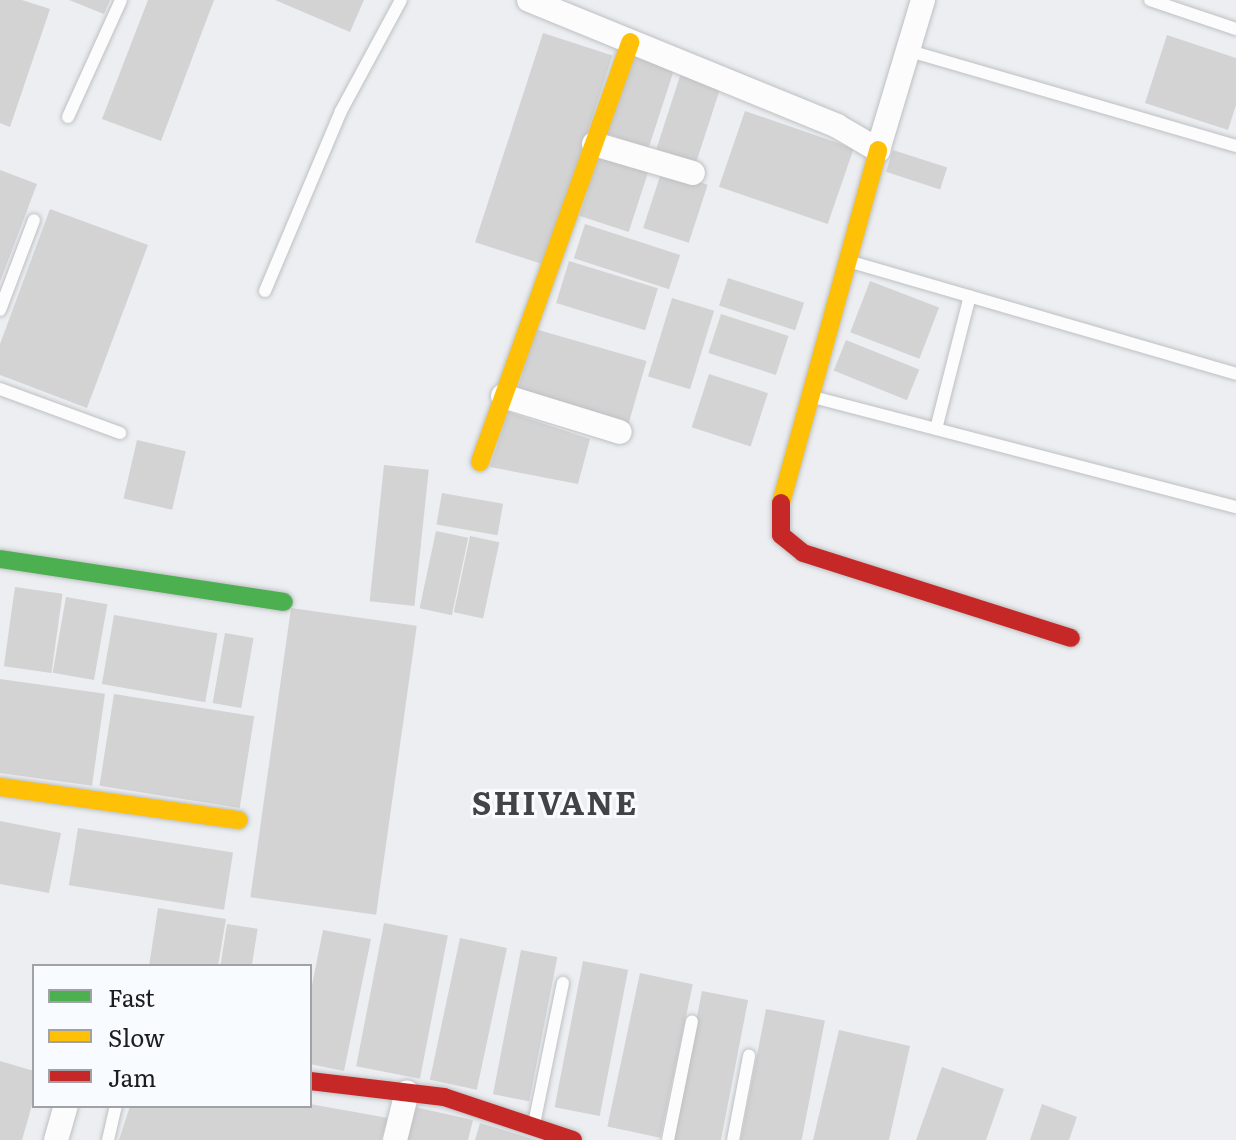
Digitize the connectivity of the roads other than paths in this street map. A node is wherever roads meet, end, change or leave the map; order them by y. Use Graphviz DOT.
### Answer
graph roads {
  1 [pos="121,0"];
  2 [pos="401,0"];
  3 [pos="529,0"];
  4 [pos="923,0"];
  5 [pos="1150,0"];
  6 [pos="1236,29"];
  7 [pos="630,42"];
  8 [pos="906,50"];
  9 [pos="68,117"];
  10 [pos="594,144"];
  11 [pos="1236,146"];
  12 [pos="878,150"];
  13 [pos="693,173"];
  14 [pos="34,220"];
  15 [pos="848,261"];
  16 [pos="265,291"];
  17 [pos="970,296"];
  18 [pos="0,310"];
  19 [pos="1236,374"];
  20 [pos="0,389"];
  21 [pos="503,396"];
  22 [pos="810,397"];
  23 [pos="936,429"];
  24 [pos="620,432"];
  25 [pos="120,433"];
  26 [pos="480,462"];
  27 [pos="1236,507"];
  28 [pos="0,559"];
  29 [pos="284,602"];
  30 [pos="1071,638"];
  31 [pos="0,787"];
  32 [pos="239,820"];
  33 [pos="563,983"];
  34 [pos="692,1021"];
  35 [pos="749,1056"];
  36 [pos="312,1081"];
  37 [pos="407,1092"];
  38 [pos="65,1108"];
  39 [pos="116,1108"];
  40 [pos="533,1127"];
  41 [pos="56,1140"];
  42 [pos="108,1140"];
  43 [pos="395,1140"];
  44 [pos="573,1140"];
  45 [pos="668,1140"];
  46 [pos="733,1140"];
  1 -- 9 [label="lane"];
  2 -- 16 [label="lane"];
  3 -- 7 [label="street"];
  4 -- 8 [label="street"];
  5 -- 6 [label="lane"];
  7 -- 10 [label="street"];
  7 -- 12 [label="street"];
  8 -- 11 [label="lane"];
  8 -- 12 [label="street"];
  10 -- 13 [label="street"];
  10 -- 21 [label="street"];
  12 -- 15 [label="street"];
  14 -- 18 [label="lane"];
  15 -- 17 [label="lane"];
  15 -- 22 [label="street"];
  17 -- 19 [label="lane"];
  17 -- 23 [label="lane"];
  20 -- 25 [label="lane"];
  21 -- 24 [label="street"];
  21 -- 26 [label="street"];
  22 -- 23 [label="lane"];
  22 -- 30 [label="street"];
  23 -- 27 [label="lane"];
  28 -- 29 [label="street"];
  31 -- 32 [label="street"];
  33 -- 40 [label="lane"];
  34 -- 45 [label="lane"];
  35 -- 46 [label="lane"];
  36 -- 37 [label="street"];
  37 -- 40 [label="street"];
  37 -- 43 [label="street"];
  38 -- 41 [label="street"];
  39 -- 42 [label="lane"];
  40 -- 44 [label="street"];
}
